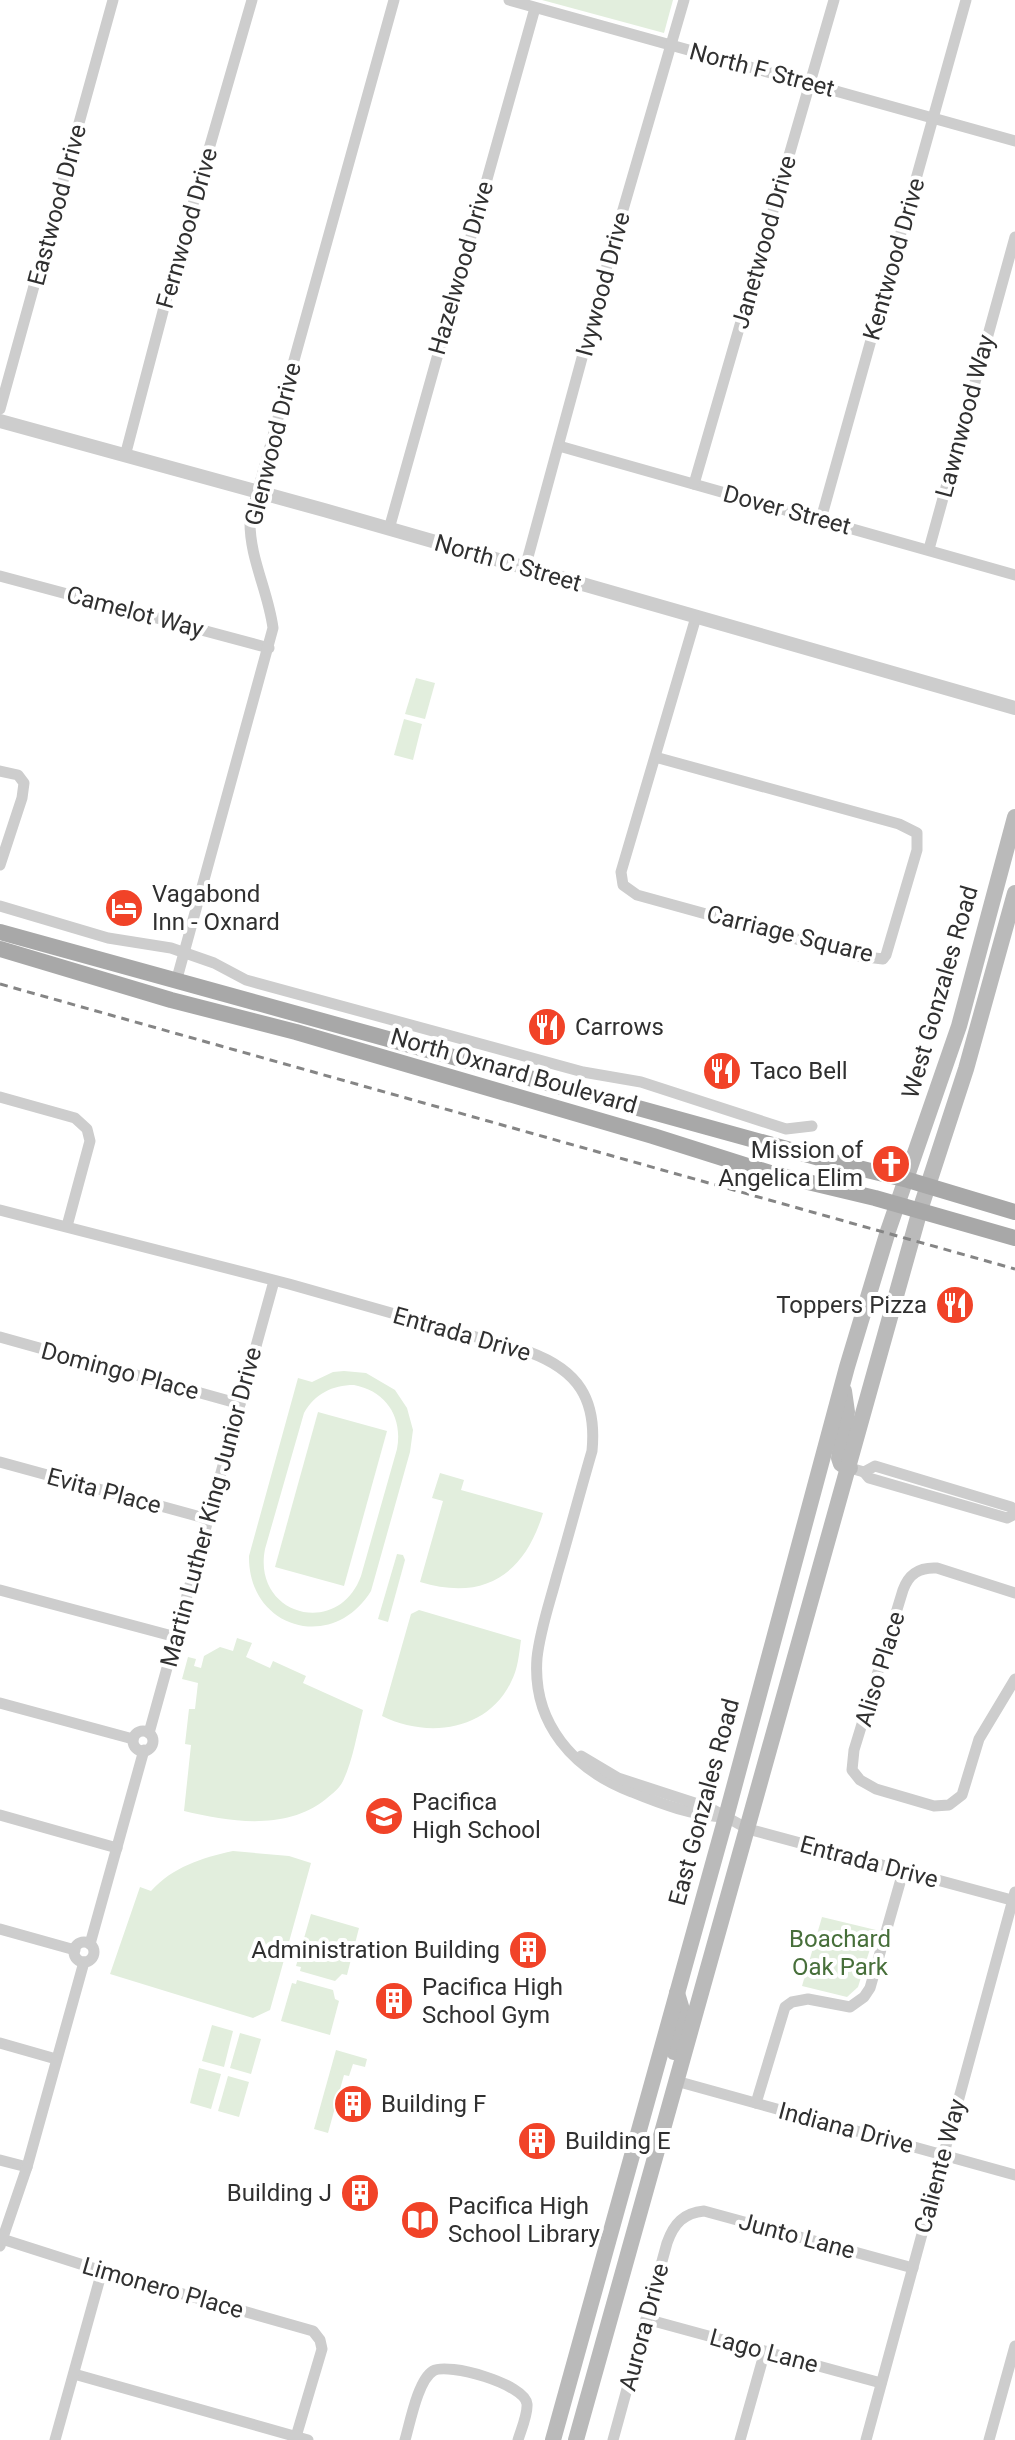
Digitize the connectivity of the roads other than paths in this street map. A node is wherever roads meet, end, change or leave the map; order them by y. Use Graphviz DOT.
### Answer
graph roads {
  1 [pos="113,0"];
  2 [pos="252,0"];
  3 [pos="394,0"];
  4 [pos="509,0"];
  5 [pos="684,0"];
  6 [pos="834,0"];
  7 [pos="966,0"];
  8 [pos="535,8"];
  9 [pos="672,45"];
  10 [pos="809,82"];
  11 [pos="933,118"];
  12 [pos="1015,141"];
  13 [pos="1015,237"];
  14 [pos="0,409"];
  15 [pos="0,421"];
  16 [pos="559,446"];
  17 [pos="125,456"];
  18 [pos="694,484"];
  19 [pos="258,491"];
  20 [pos="821,519"];
  21 [pos="389,529"];
  22 [pos="929,549"];
  23 [pos="525,568"];
  24 [pos="1015,575"];
  25 [pos="0,576"];
  26 [pos="696,617"];
  27 [pos="269,648"];
  28 [pos="1015,708"];
  29 [pos="655,757"];
  30 [pos="0,771"];
  31 [pos="1015,817"];
  32 [pos="4,842"];
  33 [pos="0,865"];
  34 [pos="1015,893"];
  35 [pos="0,906"];
  36 [pos="988,917"];
  37 [pos="1006,922"];
  38 [pos="0,932"];
  39 [pos="0,949"];
  40 [pos="183,953"];
  41 [pos="176,982"];
  42 [pos="141,991"];
  43 [pos="230,1015"];
  44 [pos="0,1097"];
  45 [pos="646,1110"];
  46 [pos="812,1126"];
  47 [pos="622,1127"];
  48 [pos="908,1180"];
  49 [pos="928,1185"];
  50 [pos="898,1204"];
  51 [pos="0,1210"];
  52 [pos="920,1210"];
  53 [pos="1015,1212"];
  54 [pos="67,1226"];
  55 [pos="1015,1238"];
  56 [pos="274,1281"];
  57 [pos="0,1337"];
  58 [pos="842,1386"];
  59 [pos="240,1404"];
  60 [pos="0,1462"];
  61 [pos="857,1470"];
  62 [pos="908,1489"];
  63 [pos="970,1495"];
  64 [pos="1015,1513"];
  65 [pos="208,1519"];
  66 [pos="0,1590"];
  67 [pos="1015,1593"];
  68 [pos="176,1637"];
  69 [pos="1015,1679"];
  70 [pos="0,1703"];
  71 [pos="149,1733"];
  72 [pos="133,1739"];
  73 [pos="144,1750"];
  74 [pos="0,1815"];
  75 [pos="726,1817"];
  76 [pos="748,1829"];
  77 [pos="117,1848"];
  78 [pos="903,1872"];
  79 [pos="1014,1898"];
  80 [pos="0,1929"];
  81 [pos="90,1944"];
  82 [pos="75,1950"];
  83 [pos="84,1962"];
  84 [pos="677,1991"];
  85 [pos="0,2043"];
  86 [pos="56,2059"];
  87 [pos="655,2072"];
  88 [pos="676,2081"];
  89 [pos="756,2103"];
  90 [pos="943,2155"];
  91 [pos="0,2160"];
  92 [pos="27,2167"];
  93 [pos="1015,2175"];
  94 [pos="681,2218"];
  95 [pos="637,2221"];
  96 [pos="1,2243"];
  97 [pos="913,2268"];
  98 [pos="102,2271"];
  99 [pos="646,2319"];
  100 [pos="1015,2346"];
  101 [pos="765,2351"];
  102 [pos="74,2374"];
  103 [pos="881,2383"];
  104 [pos="299,2439"];
  105 [pos="55,2440"];
  106 [pos="405,2440"];
  107 [pos="518,2440"];
  108 [pos="553,2440"];
  109 [pos="576,2440"];
  110 [pos="613,2440"];
  111 [pos="740,2440"];
  112 [pos="866,2440"];
  113 [pos="989,2440"];
  1 -- 14 [label="street, Eastwood Drive"];
  2 -- 17 [label="street, Fernwood Drive"];
  3 -- 19 [label="street, Glenwood Drive"];
  4 -- 8 [label="street, North F Street"];
  5 -- 9 [label="street, Ivywood Drive"];
  6 -- 10 [label="street, Janetwood Drive"];
  7 -- 11 [label="street, Kentwood Drive"];
  8 -- 9 [label="street, North F Street"];
  8 -- 21 [label="street, Hazelwood Drive"];
  9 -- 10 [label="street, North F Street"];
  9 -- 16 [label="street, Ivywood Drive"];
  10 -- 11 [label="street, North F Street"];
  10 -- 18 [label="street, Janetwood Drive"];
  11 -- 12 [label="street, North F Street"];
  11 -- 20 [label="street, Kentwood Drive"];
  13 -- 22 [label="street, Lawnwood Way"];
  15 -- 17 [label="street, North C Street"];
  16 -- 18 [label="street, Dover Street"];
  16 -- 23 [label="street, Ivywood Drive"];
  17 -- 19 [label="street, North C Street"];
  18 -- 20 [label="street, Dover Street"];
  19 -- 21 [label="street, North C Street"];
  19 -- 27 [label="street, Glenwood Drive"];
  20 -- 22 [label="street, Dover Street"];
  21 -- 23 [label="street, North C Street"];
  22 -- 24 [label="street, Dover Street"];
  23 -- 26 [label="street, North C Street"];
  25 -- 27 [label="street, Camelot Way"];
  26 -- 28 [label="street, North C Street"];
  26 -- 29 [label="street, Carriage Square"];
  27 -- 40 [label="street, Glenwood Drive"];
  29 -- 29 [label="street, Carriage Square"];
  30 -- 32 [label="street"];
  31 -- 36 [label="main road, West Gonzales Road"];
  32 -- 33 [label="street"];
  34 -- 37 [label="main road, West Gonzales Road"];
  35 -- 40 [label="street"];
  36 -- 37 [label="main road"];
  36 -- 48 [label="main road, West Gonzales Road"];
  37 -- 49 [label="main road, West Gonzales Road"];
  38 -- 41 [label="main road, North Oxnard Boulevard"];
  39 -- 42 [label="main road, North Oxnard Boulevard"];
  40 -- 41 [label="street, Glenwood Drive"];
  40 -- 46 [label="street"];
  41 -- 42 [label="main road"];
  41 -- 43 [label="main road"];
  41 -- 45 [label="main road, North Oxnard Boulevard"];
  42 -- 43 [label="main road, North Oxnard Boulevard"];
  43 -- 47 [label="main road, North Oxnard Boulevard"];
  44 -- 54 [label="street"];
  45 -- 47 [label="main road"];
  45 -- 48 [label="main road, North Oxnard Boulevard"];
  47 -- 50 [label="main road, North Oxnard Boulevard"];
  48 -- 49 [label="main road, North Oxnard Boulevard"];
  48 -- 50 [label="main road, East Gonzales Road"];
  49 -- 52 [label="main road, East Gonzales Road"];
  49 -- 53 [label="main road, North Oxnard Boulevard"];
  50 -- 52 [label="main road, North Oxnard Boulevard"];
  50 -- 58 [label="main road, East Gonzales Road"];
  51 -- 54 [label="street, Entrada Drive"];
  52 -- 55 [label="main road, North Oxnard Boulevard"];
  52 -- 61 [label="main road, East Gonzales Road"];
  54 -- 56 [label="street, Entrada Drive"];
  56 -- 59 [label="street, Martin Luther King Junior Drive"];
  56 -- 75 [label="street, Entrada Drive"];
  57 -- 59 [label="street, Domingo Place"];
  58 -- 61 [label="main road"];
  58 -- 75 [label="main road, East Gonzales Road"];
  59 -- 65 [label="street, Martin Luther King Junior Drive"];
  60 -- 65 [label="street, Evita Place"];
  61 -- 62 [label="street"];
  61 -- 63 [label="street"];
  61 -- 76 [label="main road, East Gonzales Road"];
  62 -- 63 [label="street"];
  62 -- 64 [label="street"];
  63 -- 64 [label="street"];
  65 -- 68 [label="street, Martin Luther King Junior Drive"];
  66 -- 68 [label="street"];
  67 -- 69 [label="street, Aliso Place"];
  68 -- 71 [label="street, Martin Luther King Junior Drive"];
  70 -- 72 [label="street"];
  71 -- 72 [label="street"];
  71 -- 73 [label="street"];
  72 -- 73 [label="street"];
  73 -- 77 [label="street"];
  74 -- 77 [label="street"];
  75 -- 76 [label="street, Entrada Drive"];
  75 -- 84 [label="main road, East Gonzales Road"];
  76 -- 78 [label="street, Entrada Drive"];
  76 -- 88 [label="main road, East Gonzales Road"];
  77 -- 81 [label="street"];
  78 -- 79 [label="street, Entrada Drive"];
  78 -- 89 [label="street"];
  79 -- 90 [label="street, Caliente Way"];
  80 -- 82 [label="street"];
  81 -- 82 [label="street"];
  81 -- 83 [label="street"];
  82 -- 83 [label="street"];
  83 -- 86 [label="street"];
  84 -- 87 [label="main road, East Gonzales Road"];
  84 -- 88 [label="main road"];
  85 -- 86 [label="street"];
  86 -- 92 [label="street"];
  87 -- 95 [label="main road"];
  87 -- 108 [label="main road, East Gonzales Road"];
  88 -- 89 [label="street, Indiana Drive"];
  88 -- 95 [label="main road, East Gonzales Road"];
  89 -- 90 [label="street, Indiana Drive"];
  90 -- 93 [label="street, Indiana Drive"];
  90 -- 97 [label="street, Caliente Way"];
  91 -- 92 [label="street"];
  92 -- 96 [label="street"];
  94 -- 97 [label="street, Junto Lane"];
  94 -- 99 [label="street, Aurora Drive"];
  95 -- 109 [label="main road, East Gonzales Road"];
  96 -- 98 [label="street, Limonero Place"];
  97 -- 103 [label="street, Caliente Way"];
  98 -- 102 [label="street"];
  98 -- 104 [label="street, Limonero Place"];
  99 -- 101 [label="street, Lago Lane"];
  99 -- 110 [label="street, Aurora Drive"];
  100 -- 113 [label="street"];
  101 -- 103 [label="street, Lago Lane"];
  101 -- 111 [label="street"];
  102 -- 104 [label="street"];
  102 -- 105 [label="street"];
  103 -- 112 [label="street, Caliente Way"];
  106 -- 107 [label="street"];
}
